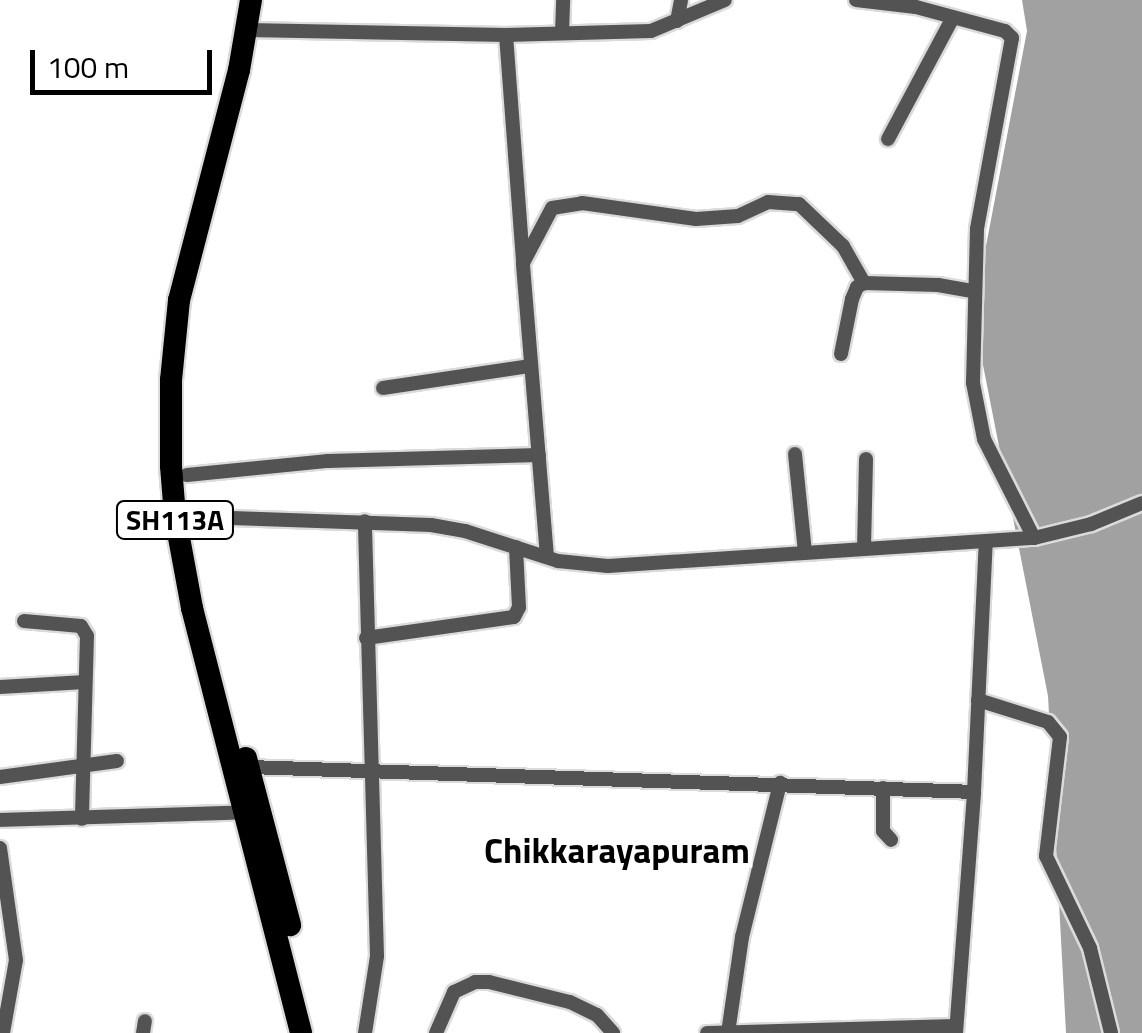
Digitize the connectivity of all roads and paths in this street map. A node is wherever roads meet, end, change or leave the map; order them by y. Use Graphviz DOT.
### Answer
graph roads {
  1 [pos="251,0"];
  2 [pos="265,0"];
  3 [pos="562,0"];
  4 [pos="681,0"];
  5 [pos="725,0"];
  6 [pos="856,0"];
  7 [pos="952,18"];
  8 [pos="677,21"];
  9 [pos="254,31"];
  10 [pos="562,33"];
  11 [pos="506,35"];
  12 [pos="888,139"];
  13 [pos="523,263"];
  14 [pos="864,283"];
  15 [pos="973,291"];
  16 [pos="840,354"];
  17 [pos="530,366"];
  18 [pos="383,388"];
  19 [pos="538,454"];
  20 [pos="794,454"];
  21 [pos="866,460"];
  22 [pos="187,475"];
  23 [pos="1142,502"];
  24 [pos="182,516"];
  25 [pos="365,521"];
  26 [pos="1034,538"];
  27 [pos="986,542"];
  28 [pos="516,547"];
  29 [pos="864,548"];
  30 [pos="805,552"];
  31 [pos="546,557"];
  32 [pos="24,622"];
  33 [pos="366,638"];
  34 [pos="85,682"];
  35 [pos="0,687"];
  36 [pos="978,700"];
  37 [pos="117,761"];
  38 [pos="83,767"];
  39 [pos="249,767"];
  40 [pos="370,768"];
  41 [pos="0,777"];
  42 [pos="780,783"];
  43 [pos="884,788"];
  44 [pos="974,792"];
  45 [pos="252,812"];
  46 [pos="82,819"];
  47 [pos="0,820"];
  48 [pos="891,840"];
  49 [pos="0,848"];
  50 [pos="956,1030"];
  51 [pos="728,1032"];
  52 [pos="3,1033"];
  53 [pos="301,1033"];
  54 [pos="315,1033"];
  55 [pos="365,1033"];
  56 [pos="436,1033"];
  57 [pos="613,1033"];
  58 [pos="707,1033"];
  59 [pos="1111,1033"];
  1 -- 9 [label="main road, SH113A"];
  2 -- 9 [label="main road, SH113A"];
  3 -- 10 [label="street"];
  4 -- 8 [label="street"];
  5 -- 8 [label="street"];
  6 -- 7 [label="street"];
  7 -- 12 [label="street"];
  7 -- 15 [label="street"];
  8 -- 10 [label="street"];
  9 -- 11 [label="street"];
  9 -- 22 [label="main road, SH113A"];
  9 -- 24 [label="main road, SH113A"];
  10 -- 11 [label="street"];
  11 -- 13 [label="street"];
  13 -- 14 [label="street"];
  13 -- 17 [label="street"];
  14 -- 15 [label="street"];
  14 -- 16 [label="street"];
  15 -- 26 [label="street"];
  17 -- 18 [label="street"];
  17 -- 19 [label="street"];
  19 -- 22 [label="street"];
  19 -- 31 [label="street"];
  20 -- 30 [label="street"];
  21 -- 29 [label="street"];
  22 -- 24 [label="main road, SH113A"];
  23 -- 26 [label="street"];
  24 -- 25 [label="street"];
  24 -- 39 [label="main road, SH113A"];
  24 -- 45 [label="main road, SH113A"];
  25 -- 28 [label="street"];
  25 -- 33 [label="street"];
  26 -- 27 [label="street"];
  27 -- 29 [label="street"];
  27 -- 36 [label="street"];
  28 -- 31 [label="street"];
  28 -- 33 [label="street"];
  29 -- 30 [label="street"];
  30 -- 31 [label="street"];
  32 -- 34 [label="street"];
  33 -- 40 [label="street"];
  34 -- 35 [label="street"];
  34 -- 38 [label="street"];
  36 -- 44 [label="street"];
  36 -- 59 [label="street"];
  37 -- 38 [label="street"];
  38 -- 41 [label="street"];
  38 -- 46 [label="street"];
  39 -- 40 [label="street"];
  39 -- 45 [label="main road, SH113A"];
  40 -- 42 [label="street"];
  40 -- 55 [label="street"];
  42 -- 43 [label="street"];
  42 -- 51 [label="street"];
  43 -- 44 [label="street"];
  43 -- 48 [label="street"];
  44 -- 50 [label="street"];
  45 -- 46 [label="street"];
  45 -- 53 [label="main road, SH113A"];
  45 -- 54 [label="main road, SH113A"];
  46 -- 47 [label="street"];
  49 -- 52 [label="street"];
  50 -- 51 [label="street"];
  51 -- 58 [label="street"];
  56 -- 57 [label="street"];
}
